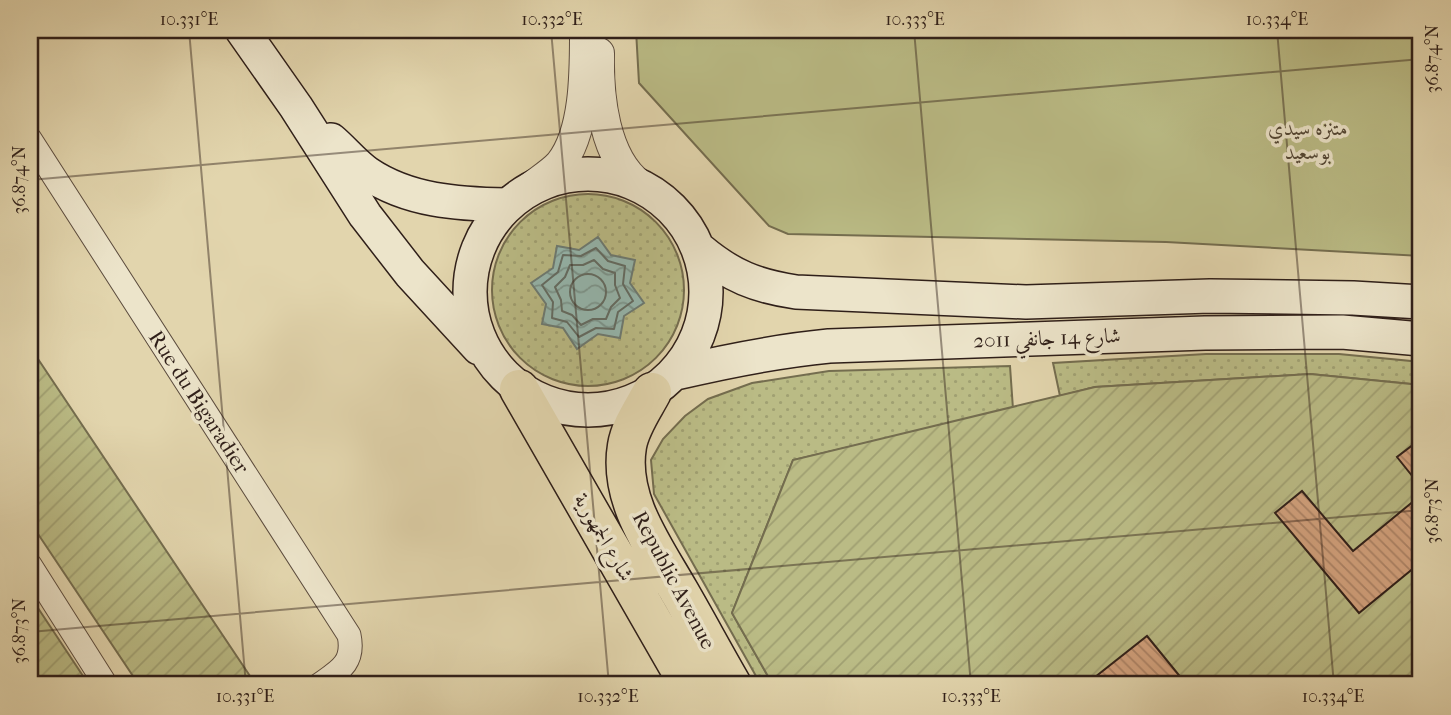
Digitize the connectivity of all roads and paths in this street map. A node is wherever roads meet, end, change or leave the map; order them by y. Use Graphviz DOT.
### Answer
graph roads {
  1 [pos="242,30"];
  2 [pos="584,30"];
  3 [pos="600,30"];
  4 [pos="296,107"];
  5 [pos="30,139"];
  6 [pos="640,185"];
  7 [pos="518,197"];
  8 [pos="700,250"];
  9 [pos="1421,302"];
  10 [pos="1421,338"];
  11 [pos="490,359"];
  12 [pos="664,382"];
  13 [pos="519,388"];
  14 [pos="30,565"];
  15 [pos="106,685"];
  16 [pos="319,685"];
  17 [pos="689,685"];
  18 [pos="732,685"];
  1 -- 4 [label="main road"];
  2 -- 7 [label="street"];
  3 -- 6 [label="street"];
  4 -- 7 [label="main road"];
  4 -- 11 [label="main road"];
  5 -- 16 [label="street, Rue du Bigaradier"];
  6 -- 7 [label="main road"];
  6 -- 8 [label="main road"];
  7 -- 11 [label="main road"];
  8 -- 9 [label="main road, شارع 14 جانفي 2011"];
  8 -- 12 [label="main road"];
  10 -- 12 [label="main road, شارع 14 جانفي 2011"];
  11 -- 13 [label="main road"];
  12 -- 13 [label="main road"];
  12 -- 18 [label="highway, Republic Avenue"];
  13 -- 17 [label="highway, شارع الجمهورية"];
  14 -- 15 [label="street"];
}
